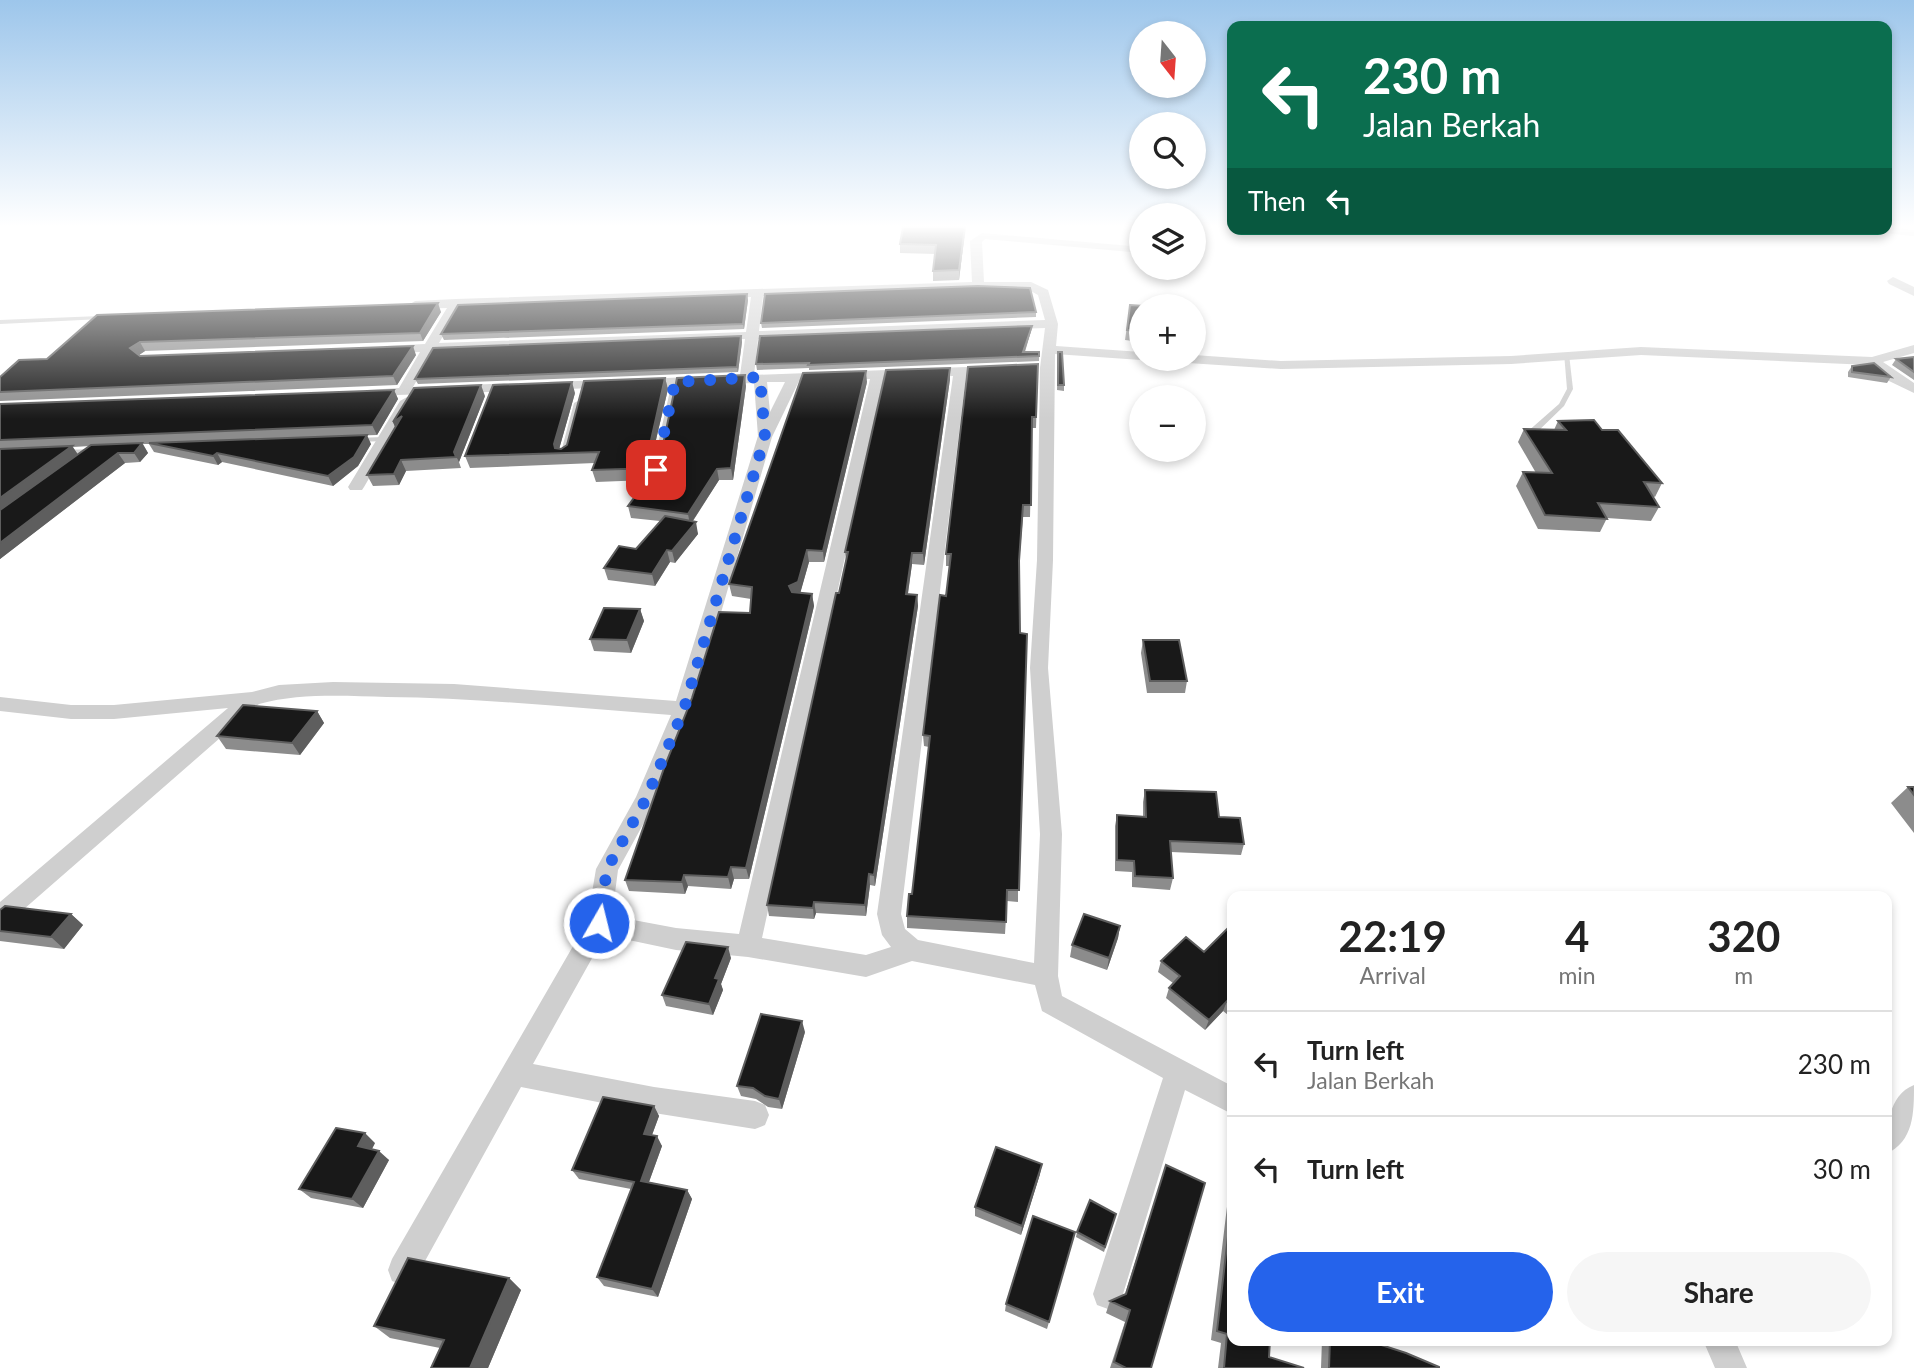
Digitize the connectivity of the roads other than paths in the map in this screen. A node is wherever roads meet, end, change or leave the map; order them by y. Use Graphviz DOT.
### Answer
graph roads {
  1 [pos="835,291"];
  2 [pos="1041,291"];
  3 [pos="757,294"];
  4 [pos="456,303"];
  5 [pos="401,305"];
  6 [pos="114,317"];
  7 [pos="100,318"];
  8 [pos="0,322"];
  9 [pos="1052,324"];
  10 [pos="751,335"];
  11 [pos="429,347"];
  12 [pos="375,349"];
  13 [pos="1914,349"];
  14 [pos="1566,354"];
  15 [pos="1129,357"];
  16 [pos="1206,360"];
  17 [pos="1873,361"];
  18 [pos="1044,362"];
  19 [pos="1009,369"];
  20 [pos="960,371"];
  21 [pos="878,374"];
  22 [pos="795,376"];
  23 [pos="753,377"];
  24 [pos="675,382"];
  25 [pos="583,385"];
  26 [pos="1914,389"];
  27 [pos="408,391"];
  28 [pos="361,393"];
  29 [pos="1529,435"];
  30 [pos="765,437"];
  31 [pos="384,439"];
  32 [pos="342,441"];
  33 [pos="108,450"];
  34 [pos="94,451"];
  35 [pos="54,452"];
  36 [pos="564,456"];
  37 [pos="84,458"];
  38 [pos="656,470"];
  39 [pos="356,487"];
  40 [pos="252,699"];
  41 [pos="0,704"];
  42 [pos="684,709"];
  43 [pos="0,916"];
  44 [pos="599,923"];
  45 [pos="748,946"];
  46 [pos="912,950"];
  47 [pos="1046,976"];
  48 [pos="1178,1071"];
  49 [pos="514,1073"];
  50 [pos="1227,1098"];
  51 [pos="1914,1098"];
  52 [pos="755,1115"];
  53 [pos="1892,1135"];
  54 [pos="403,1269"];
  55 [pos="1108,1294"];
  56 [pos="1721,1346"];
  57 [pos="1731,1368"];
  1 -- 3 [label="street"];
  2 -- 9 [label="street"];
  3 -- 4 [label="street"];
  3 -- 10 [label="street"];
  4 -- 5 [label="street"];
  4 -- 11 [label="street"];
  6 -- 7 [label="street"];
  7 -- 8 [label="lane"];
  9 -- 10 [label="street"];
  9 -- 18 [label="street"];
  10 -- 11 [label="street"];
  10 -- 23 [label="street"];
  11 -- 12 [label="street"];
  11 -- 27 [label="street"];
  13 -- 17 [label="street"];
  14 -- 16 [label="street"];
  14 -- 17 [label="street"];
  14 -- 29 [label="lane"];
  15 -- 18 [label="street"];
  17 -- 26 [label="street"];
  18 -- 47 [label="street"];
  19 -- 20 [label="street"];
  20 -- 21 [label="street"];
  20 -- 46 [label="street"];
  21 -- 22 [label="street"];
  21 -- 45 [label="street"];
  22 -- 23 [label="street"];
  22 -- 30 [label="street"];
  23 -- 24 [label="street"];
  23 -- 30 [label="street"];
  24 -- 25 [label="street"];
  24 -- 38 [label="lane"];
  25 -- 27 [label="street"];
  25 -- 36 [label="lane"];
  27 -- 28 [label="street"];
  27 -- 31 [label="street"];
  30 -- 42 [label="street"];
  31 -- 32 [label="lane"];
  31 -- 39 [label="street"];
  33 -- 34 [label="lane"];
  34 -- 35 [label="lane"];
  34 -- 37 [label="lane"];
  40 -- 41 [label="street"];
  40 -- 42 [label="street"];
  40 -- 43 [label="street"];
  42 -- 44 [label="street"];
  44 -- 45 [label="street"];
  44 -- 49 [label="street"];
  45 -- 46 [label="street"];
  46 -- 47 [label="street"];
  47 -- 48 [label="street"];
  48 -- 50 [label="street"];
  48 -- 55 [label="street"];
  49 -- 52 [label="street"];
  49 -- 54 [label="street"];
  51 -- 53 [label="street"];
  56 -- 57 [label="street"];
}
